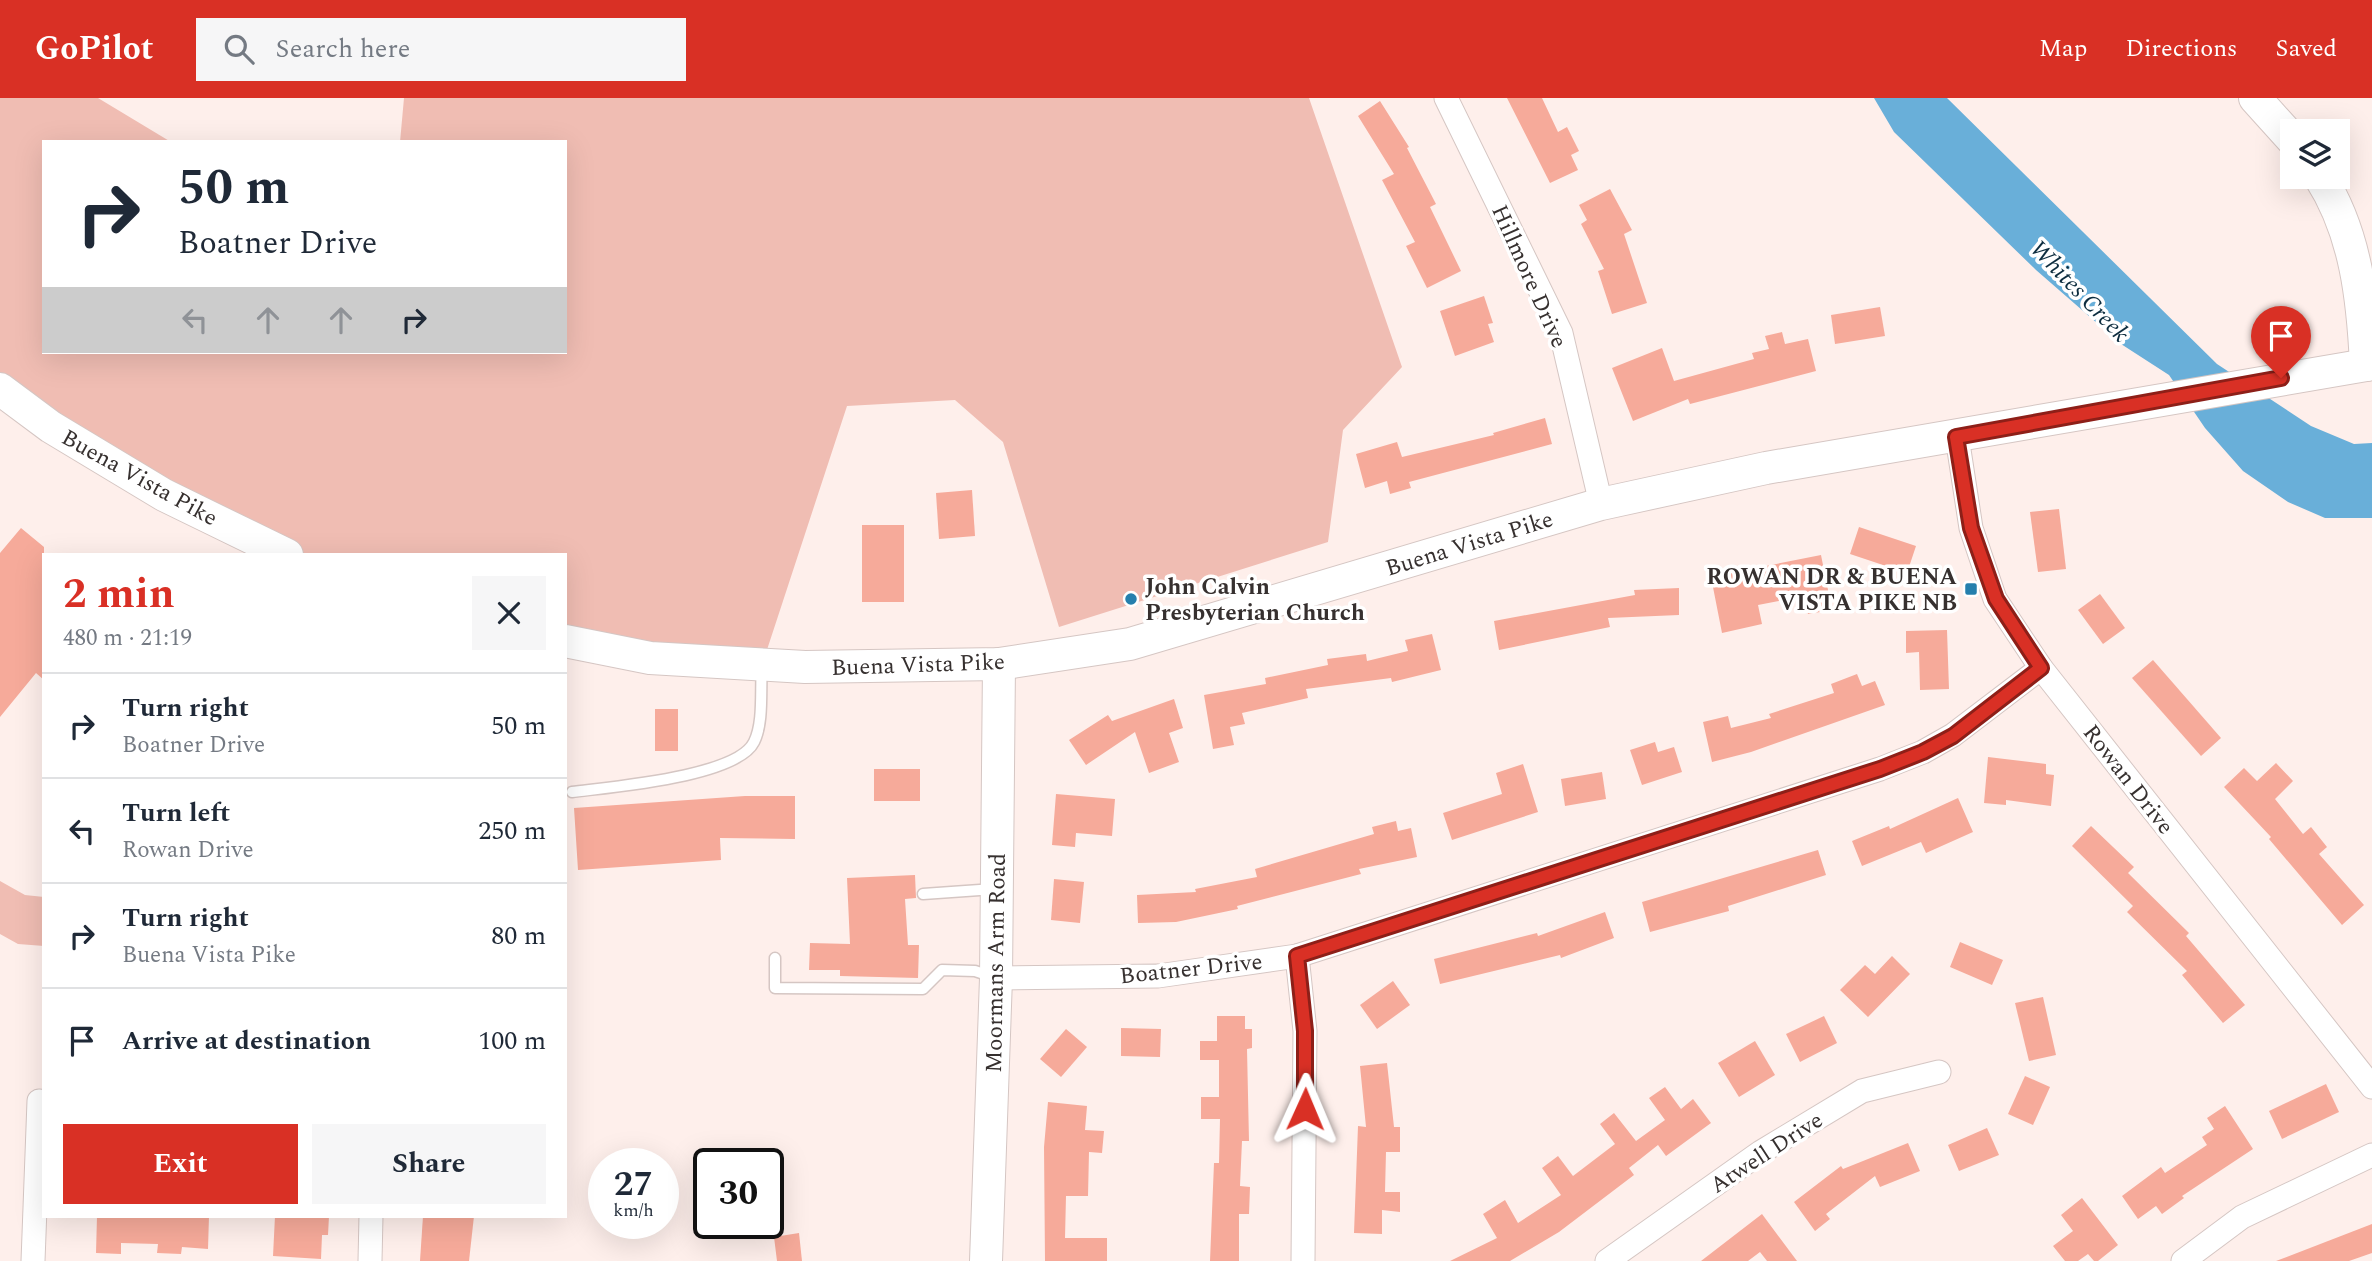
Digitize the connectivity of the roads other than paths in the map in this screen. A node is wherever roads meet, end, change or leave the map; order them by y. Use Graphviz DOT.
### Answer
graph roads {
  1 [pos="1446,98"];
  2 [pos="2255,98"];
  3 [pos="2280,126"];
  4 [pos="2328,189"];
  5 [pos="2369,364"];
  6 [pos="0,389"];
  7 [pos="1956,437"];
  8 [pos="1601,504"];
  9 [pos="283,553"];
  10 [pos="567,641"];
  11 [pos="999,664"];
  12 [pos="762,665"];
  13 [pos="2041,668"];
  14 [pos="572,792"];
  15 [pos="997,888"];
  16 [pos="923,894"];
  17 [pos="1297,956"];
  18 [pos="775,958"];
  19 [pos="996,978"];
  20 [pos="1939,1072"];
  21 [pos="2372,1087"];
  22 [pos="39,1101"];
  23 [pos="2372,1155"];
  24 [pos="371,1218"];
  25 [pos="33,1261"];
  26 [pos="370,1261"];
  27 [pos="986,1261"];
  28 [pos="1303,1261"];
  29 [pos="1607,1261"];
  30 [pos="2183,1261"];
  1 -- 8 [label="street, Hillmore Drive"];
  2 -- 3 [label="main road"];
  4 -- 5 [label="main road"];
  5 -- 7 [label="main road, Buena Vista Pike"];
  6 -- 9 [label="main road, Buena Vista Pike"];
  7 -- 8 [label="main road, Buena Vista Pike"];
  7 -- 13 [label="street, Rowan Drive"];
  8 -- 11 [label="main road, Buena Vista Pike"];
  10 -- 12 [label="main road, Buena Vista Pike"];
  11 -- 12 [label="main road, Buena Vista Pike"];
  11 -- 15 [label="main road, Moormans Arm Road"];
  12 -- 14 [label="lane"];
  13 -- 17 [label="street, Boatner Drive"];
  13 -- 21 [label="street, Rowan Drive"];
  15 -- 16 [label="lane"];
  15 -- 19 [label="main road, Moormans Arm Road"];
  17 -- 19 [label="street, Boatner Drive"];
  17 -- 28 [label="street"];
  18 -- 19 [label="lane"];
  19 -- 27 [label="main road, Moormans Arm Road"];
  20 -- 29 [label="street, Atwell Drive"];
  22 -- 25 [label="street"];
  23 -- 30 [label="street"];
  24 -- 26 [label="street"];
}
